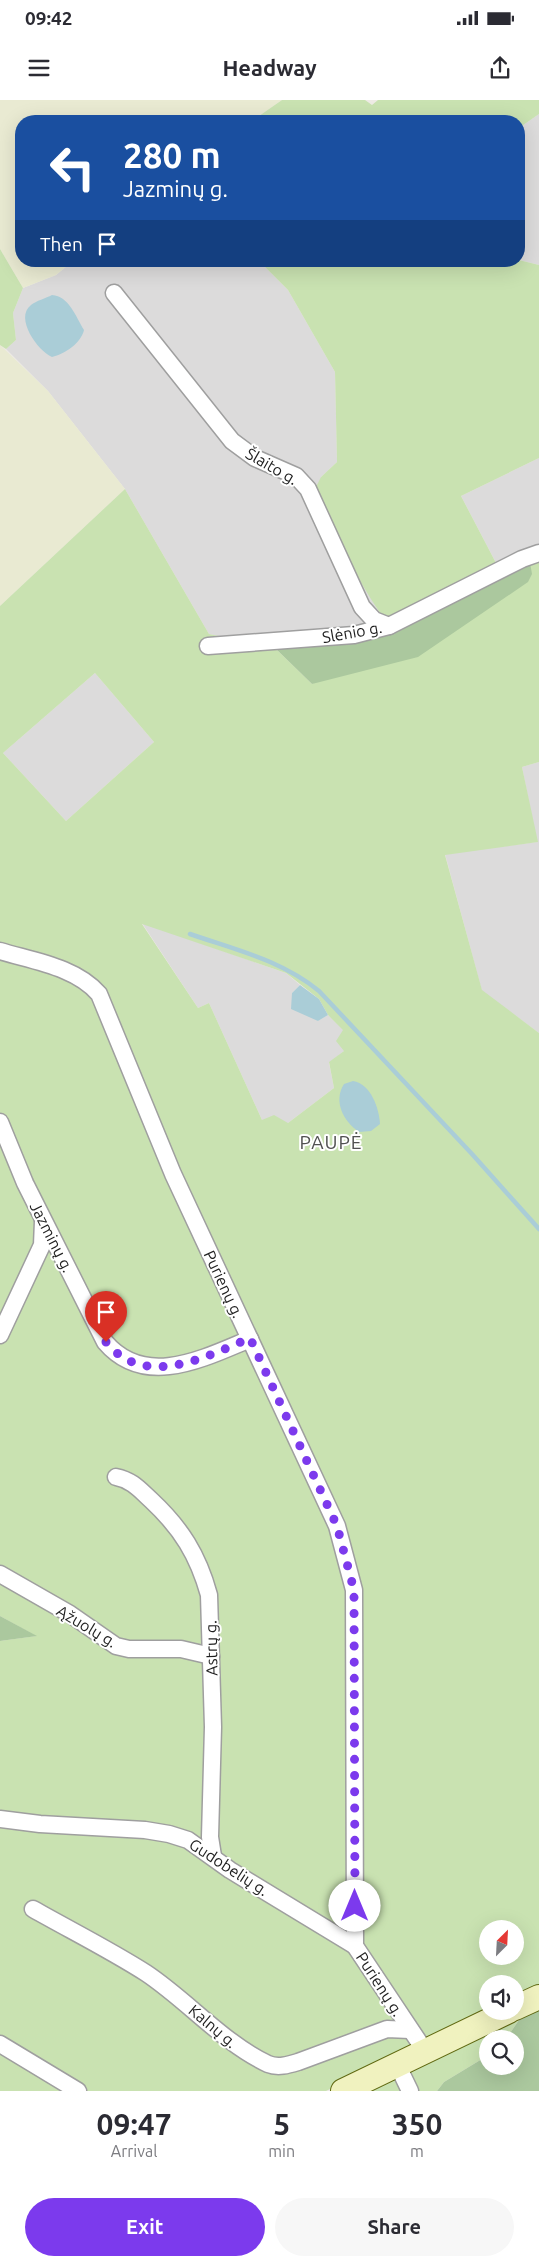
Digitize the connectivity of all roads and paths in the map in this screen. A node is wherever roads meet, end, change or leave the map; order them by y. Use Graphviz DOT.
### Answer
graph roads {
  1 [pos="114,293"];
  2 [pos="539,552"];
  3 [pos="389,626"];
  4 [pos="208,646"];
  5 [pos="0,951"];
  6 [pos="0,1122"];
  7 [pos="43,1221"];
  8 [pos="0,1335"];
  9 [pos="250,1338"];
  10 [pos="116,1476"];
  11 [pos="0,1574"];
  12 [pos="211,1656"];
  13 [pos="0,1819"];
  14 [pos="213,1856"];
  15 [pos="33,1908"];
  16 [pos="355,1946"];
  17 [pos="539,1997"];
  18 [pos="524,2004"];
  19 [pos="490,2020"];
  20 [pos="410,2030"];
  21 [pos="0,2044"];
  22 [pos="425,2051"];
  23 [pos="397,2064"];
  24 [pos="78,2091"];
  25 [pos="343,2091"];
  26 [pos="410,2091"];
  1 -- 3 [label="street, Šlaito g."];
  2 -- 3 [label="street, Slėnio g."];
  3 -- 4 [label="street, Slėnio g."];
  5 -- 9 [label="street, Purienų g."];
  6 -- 7 [label="street, Jazminų g."];
  7 -- 8 [label="street"];
  7 -- 9 [label="street, Jazminų g."];
  9 -- 16 [label="street, Purienų g."];
  10 -- 12 [label="street, Astrų g."];
  11 -- 12 [label="street, Ąžuolų g."];
  12 -- 14 [label="street, Astrų g."];
  13 -- 14 [label="street, Gudobelių g."];
  14 -- 16 [label="street, Gudobelių g."];
  15 -- 20 [label="street, Kalnų g."];
  16 -- 20 [label="street, Purienų g."];
  17 -- 18 [label="main road"];
  19 -- 22 [label="main road"];
  20 -- 22 [label="street, Purienų g."];
  21 -- 24 [label="street"];
  22 -- 23 [label="main road"];
  23 -- 25 [label="main road"];
  23 -- 26 [label="street"];
}
